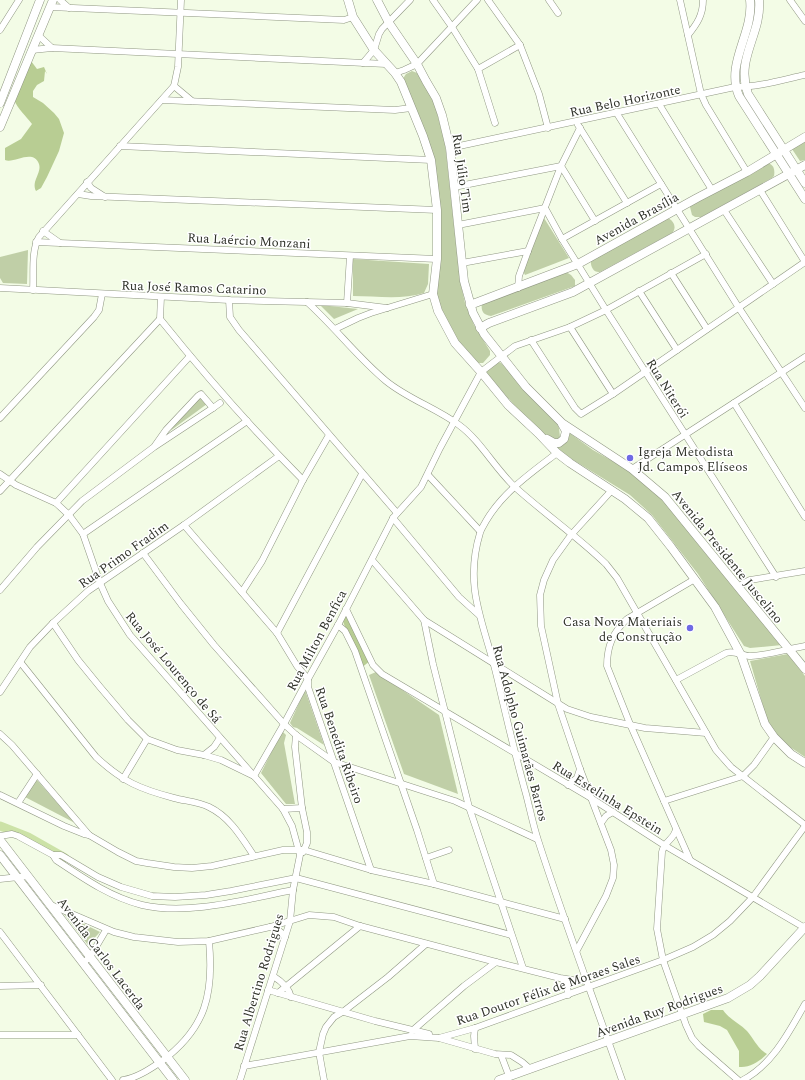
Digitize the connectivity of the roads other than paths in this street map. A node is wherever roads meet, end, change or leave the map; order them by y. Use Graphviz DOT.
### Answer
graph roads {
  1 [pos="19,0"];
  2 [pos="40,0"];
  3 [pos="60,0"];
  4 [pos="181,0"];
  5 [pos="348,0"];
  6 [pos="377,0"];
  7 [pos="410,0"];
  8 [pos="433,0"];
  9 [pos="477,0"];
  10 [pos="488,0"];
  11 [pos="549,0"];
  12 [pos="680,0"];
  13 [pos="703,0"];
  14 [pos="750,0"];
  15 [pos="760,0"];
  16 [pos="790,0"];
  17 [pos="51,4"];
  18 [pos="69,8"];
  19 [pos="558,13"];
  20 [pos="181,14"];
  21 [pos="353,17"];
  22 [pos="805,21"];
  23 [pos="389,23"];
  24 [pos="452,27"];
  25 [pos="0,30"];
  26 [pos="38,35"];
  27 [pos="688,35"];
  28 [pos="520,45"];
  29 [pos="52,48"];
  30 [pos="32,50"];
  31 [pos="374,50"];
  32 [pos="178,53"];
  33 [pos="363,63"];
  34 [pos="386,64"];
  35 [pos="417,64"];
  36 [pos="478,69"];
  37 [pos="395,73"];
  38 [pos="805,76"];
  39 [pos="174,86"];
  40 [pos="735,87"];
  41 [pos="745,87"];
  42 [pos="701,94"];
  43 [pos="162,100"];
  44 [pos="192,101"];
  45 [pos="0,103"];
  46 [pos="659,104"];
  47 [pos="411,108"];
  48 [pos="616,112"];
  49 [pos="495,123"];
  50 [pos="578,125"];
  51 [pos="0,127"];
  52 [pos="548,128"];
  53 [pos="805,137"];
  54 [pos="120,146"];
  55 [pos="450,148"];
  56 [pos="779,151"];
  57 [pos="431,160"];
  58 [pos="805,165"];
  59 [pos="561,166"];
  60 [pos="797,170"];
  61 [pos="747,172"];
  62 [pos="789,174"];
  63 [pos="87,182"];
  64 [pos="805,182"];
  65 [pos="661,184"];
  66 [pos="454,187"];
  67 [pos="712,190"];
  68 [pos="760,190"];
  69 [pos="78,194"];
  70 [pos="105,197"];
  71 [pos="805,200"];
  72 [pos="627,203"];
  73 [pos="546,208"];
  74 [pos="677,209"];
  75 [pos="437,210"];
  76 [pos="724,210"];
  77 [pos="595,221"];
  78 [pos="458,225"];
  79 [pos="690,229"];
  80 [pos="43,231"];
  81 [pos="562,239"];
  82 [pos="36,242"];
  83 [pos="60,243"];
  84 [pos="528,251"];
  85 [pos="706,254"];
  86 [pos="350,256"];
  87 [pos="437,260"];
  88 [pos="805,262"];
  89 [pos="462,263"];
  90 [pos="578,264"];
  91 [pos="672,273"];
  92 [pos="590,283"];
  93 [pos="773,284"];
  94 [pos="0,288"];
  95 [pos="518,288"];
  96 [pos="33,290"];
  97 [pos="639,291"];
  98 [pos="102,294"];
  99 [pos="433,294"];
  100 [pos="161,296"];
  101 [pos="229,300"];
  102 [pos="307,302"];
  103 [pos="347,303"];
  104 [pos="360,304"];
  105 [pos="470,305"];
  106 [pos="387,308"];
  107 [pos="739,308"];
  108 [pos="606,310"];
  109 [pos="358,318"];
  110 [pos="160,319"];
  111 [pos="570,327"];
  112 [pos="480,328"];
  113 [pos="335,329"];
  114 [pos="707,329"];
  115 [pos="531,340"];
  116 [pos="677,350"];
  117 [pos="190,356"];
  118 [pos="501,356"];
  119 [pos="805,357"];
  120 [pos="481,372"];
  121 [pos="646,372"];
  122 [pos="782,372"];
  123 [pos="489,381"];
  124 [pos="476,382"];
  125 [pos="613,394"];
  126 [pos="220,403"];
  127 [pos="734,403"];
  128 [pos="212,408"];
  129 [pos="805,408"];
  130 [pos="0,418"];
  131 [pos="248,421"];
  132 [pos="454,422"];
  133 [pos="562,423"];
  134 [pos="538,432"];
  135 [pos="685,435"];
  136 [pos="329,436"];
  137 [pos="154,447"];
  138 [pos="557,453"];
  139 [pos="279,456"];
  140 [pos="632,469"];
  141 [pos="0,474"];
  142 [pos="362,474"];
  143 [pos="428,475"];
  144 [pos="303,480"];
  145 [pos="9,481"];
  146 [pos="514,487"];
  147 [pos="612,490"];
  148 [pos="0,491"];
  149 [pos="56,503"];
  150 [pos="69,515"];
  151 [pos="395,516"];
  152 [pos="805,517"];
  153 [pos="184,525"];
  154 [pos="480,532"];
  155 [pos="83,534"];
  156 [pos="571,535"];
  157 [pos="143,553"];
  158 [pos="372,560"];
  159 [pos="805,571"];
  160 [pos="776,577"];
  161 [pos="695,579"];
  162 [pos="100,583"];
  163 [pos="738,587"];
  164 [pos="0,590"];
  165 [pos="242,592"];
  166 [pos="346,609"];
  167 [pos="636,613"];
  168 [pos="479,615"];
  169 [pos="424,620"];
  170 [pos="53,623"];
  171 [pos="338,625"];
  172 [pos="277,633"];
  173 [pos="732,637"];
  174 [pos="805,646"];
  175 [pos="788,649"];
  176 [pos="726,652"];
  177 [pos="741,654"];
  178 [pos="21,663"];
  179 [pos="494,664"];
  180 [pos="373,665"];
  181 [pos="805,669"];
  182 [pos="361,672"];
  183 [pos="308,679"];
  184 [pos="676,680"];
  185 [pos="0,692"];
  186 [pos="558,704"];
  187 [pos="445,710"];
  188 [pos="284,724"];
  189 [pos="630,724"];
  190 [pos="706,733"];
  191 [pos="0,734"];
  192 [pos="296,736"];
  193 [pos="774,737"];
  194 [pos="220,738"];
  195 [pos="148,739"];
  196 [pos="514,751"];
  197 [pos="204,754"];
  198 [pos="334,762"];
  199 [pos="805,763"];
  200 [pos="580,769"];
  201 [pos="37,774"];
  202 [pos="254,776"];
  203 [pos="743,776"];
  204 [pos="123,779"];
  205 [pos="401,784"];
  206 [pos="568,784"];
  207 [pos="0,795"];
  208 [pos="591,798"];
  209 [pos="664,801"];
  210 [pos="18,803"];
  211 [pos="469,807"];
  212 [pos="302,808"];
  213 [pos="283,809"];
  214 [pos="613,812"];
  215 [pos="601,823"];
  216 [pos="805,826"];
  217 [pos="676,830"];
  218 [pos="90,835"];
  219 [pos="0,836"];
  220 [pos="537,839"];
  221 [pos="0,840"];
  222 [pos="664,845"];
  223 [pos="449,850"];
  224 [pos="301,851"];
  225 [pos="0,855"];
  226 [pos="54,855"];
  227 [pos="254,856"];
  228 [pos="426,858"];
  229 [pos="690,860"];
  230 [pos="371,870"];
  231 [pos="28,876"];
  232 [pos="16,878"];
  233 [pos="296,878"];
  234 [pos="0,879"];
  235 [pos="434,884"];
  236 [pos="293,890"];
  237 [pos="754,897"];
  238 [pos="501,903"];
  239 [pos="50,905"];
  240 [pos="565,919"];
  241 [pos="290,921"];
  242 [pos="360,926"];
  243 [pos="270,927"];
  244 [pos="805,928"];
  245 [pos="106,930"];
  246 [pos="0,932"];
  247 [pos="511,935"];
  248 [pos="285,938"];
  249 [pos="209,941"];
  250 [pos="426,944"];
  251 [pos="576,950"];
  252 [pos="90,957"];
  253 [pos="663,960"];
  254 [pos="496,962"];
  255 [pos="82,963"];
  256 [pos="523,968"];
  257 [pos="273,976"];
  258 [pos="560,978"];
  259 [pos="586,981"];
  260 [pos="41,985"];
  261 [pos="0,986"];
  262 [pos="286,986"];
  263 [pos="589,988"];
  264 [pos="268,990"];
  265 [pos="278,992"];
  266 [pos="568,995"];
  267 [pos="291,997"];
  268 [pos="805,1004"];
  269 [pos="344,1011"];
  270 [pos="682,1015"];
  271 [pos="475,1028"];
  272 [pos="413,1030"];
  273 [pos="0,1035"];
  274 [pos="78,1035"];
  275 [pos="410,1036"];
  276 [pos="440,1038"];
  277 [pos="609,1042"];
  278 [pos="475,1049"];
  279 [pos="319,1052"];
  280 [pos="501,1055"];
  281 [pos="166,1057"];
  282 [pos="159,1062"];
  283 [pos="244,1066"];
  284 [pos="530,1069"];
  285 [pos="509,1076"];
  286 [pos="112,1080"];
  287 [pos="123,1080"];
  288 [pos="173,1080"];
  289 [pos="184,1080"];
  290 [pos="240,1080"];
  291 [pos="324,1080"];
  292 [pos="499,1080"];
  293 [pos="622,1080"];
  294 [pos="738,1080"];
  295 [pos="743,1080"];
  1 -- 25 [label="street"];
  2 -- 45 [label="main road"];
  3 -- 18 [label="street"];
  4 -- 20 [label="street"];
  5 -- 21 [label="main road"];
  6 -- 23 [label="main road, Rua Júlio Tim"];
  7 -- 23 [label="street"];
  8 -- 24 [label="street"];
  9 -- 24 [label="street"];
  10 -- 28 [label="street"];
  11 -- 19 [label="street"];
  12 -- 27 [label="street"];
  13 -- 27 [label="street"];
  14 -- 40 [label="main road"];
  15 -- 41 [label="main road"];
  16 -- 22 [label="street"];
  17 -- 18 [label="street"];
  17 -- 26 [label="main road"];
  18 -- 20 [label="street"];
  20 -- 21 [label="street"];
  20 -- 32 [label="street"];
  21 -- 31 [label="main road"];
  23 -- 31 [label="street"];
  23 -- 35 [label="main road, Rua Júlio Tim"];
  24 -- 35 [label="street"];
  24 -- 36 [label="street"];
  26 -- 29 [label="street"];
  26 -- 30 [label="main road"];
  27 -- 42 [label="street"];
  28 -- 36 [label="street"];
  28 -- 52 [label="street"];
  29 -- 30 [label="street"];
  29 -- 32 [label="street"];
  30 -- 51 [label="main road"];
  31 -- 33 [label="street"];
  31 -- 34 [label="main road"];
  32 -- 33 [label="street"];
  32 -- 39 [label="street"];
  33 -- 34 [label="street"];
  34 -- 37 [label="main road"];
  35 -- 37 [label="street"];
  35 -- 55 [label="main road, Rua Júlio Tim"];
  36 -- 49 [label="street"];
  37 -- 47 [label="main road"];
  38 -- 41 [label="street, Rua Belo Horizonte"];
  39 -- 43 [label="street"];
  39 -- 44 [label="street"];
  40 -- 41 [label="street, Rua Belo Horizonte"];
  40 -- 42 [label="street, Rua Belo Horizonte"];
  40 -- 56 [label="main road"];
  41 -- 56 [label="main road"];
  42 -- 46 [label="street, Rua Belo Horizonte"];
  42 -- 61 [label="street"];
  43 -- 44 [label="street"];
  43 -- 54 [label="street"];
  44 -- 47 [label="street"];
  46 -- 48 [label="street, Rua Belo Horizonte"];
  46 -- 67 [label="street"];
  47 -- 57 [label="main road"];
  48 -- 50 [label="street, Rua Belo Horizonte"];
  48 -- 65 [label="street"];
  50 -- 52 [label="street, Rua Belo Horizonte"];
  50 -- 59 [label="street"];
  50 -- 72 [label="street"];
  52 -- 55 [label="street, Rua Belo Horizonte"];
  53 -- 56 [label="main road, Avenida Brasília"];
  54 -- 57 [label="street"];
  54 -- 63 [label="street"];
  55 -- 66 [label="main road, Rua Júlio Tim"];
  56 -- 60 [label="main road"];
  56 -- 61 [label="main road, Avenida Brasília"];
  56 -- 62 [label="main road"];
  57 -- 75 [label="main road"];
  58 -- 60 [label="main road"];
  59 -- 66 [label="street"];
  59 -- 73 [label="street"];
  59 -- 77 [label="street"];
  60 -- 62 [label="main road"];
  60 -- 64 [label="main road"];
  61 -- 67 [label="main road, Avenida Brasília"];
  62 -- 68 [label="main road"];
  62 -- 71 [label="main road"];
  63 -- 69 [label="street"];
  63 -- 70 [label="street"];
  65 -- 72 [label="street"];
  65 -- 74 [label="street"];
  66 -- 78 [label="main road, Rua Júlio Tim"];
  67 -- 74 [label="main road, Avenida Brasília"];
  68 -- 76 [label="main road"];
  68 -- 88 [label="street"];
  69 -- 70 [label="street"];
  69 -- 80 [label="street"];
  70 -- 75 [label="street"];
  72 -- 77 [label="street"];
  73 -- 78 [label="street"];
  73 -- 81 [label="street, Rua Niterói"];
  73 -- 84 [label="street"];
  74 -- 79 [label="street"];
  74 -- 90 [label="main road, Avenida Brasília"];
  75 -- 87 [label="main road"];
  76 -- 79 [label="main road"];
  76 -- 93 [label="street"];
  77 -- 81 [label="street"];
  78 -- 89 [label="main road, Rua Júlio Tim"];
  79 -- 85 [label="street"];
  79 -- 92 [label="main road"];
  80 -- 82 [label="street"];
  80 -- 83 [label="street"];
  81 -- 90 [label="street, Rua Niterói"];
  82 -- 83 [label="street, Rua Laércio Monzani"];
  82 -- 96 [label="street"];
  83 -- 86 [label="street, Rua Laércio Monzani"];
  84 -- 89 [label="street"];
  84 -- 95 [label="street"];
  85 -- 91 [label="street"];
  85 -- 107 [label="street"];
  86 -- 87 [label="street, Rua Laércio Monzani"];
  86 -- 103 [label="street"];
  87 -- 99 [label="main road"];
  88 -- 93 [label="street"];
  89 -- 105 [label="main road, Rua Júlio Tim"];
  90 -- 92 [label="street, Rua Niterói"];
  90 -- 95 [label="main road, Avenida Brasília"];
  91 -- 97 [label="street"];
  91 -- 114 [label="street"];
  92 -- 108 [label="street, Rua Niterói"];
  92 -- 112 [label="main road"];
  93 -- 107 [label="street"];
  94 -- 96 [label="street, Rua José Ramos Catarino"];
  95 -- 105 [label="main road, Avenida Brasília"];
  96 -- 98 [label="street, Rua José Ramos Catarino"];
  97 -- 108 [label="street"];
  97 -- 116 [label="street"];
  98 -- 100 [label="street, Rua José Ramos Catarino"];
  98 -- 130 [label="street"];
  99 -- 106 [label="street"];
  99 -- 120 [label="main road"];
  100 -- 101 [label="street, Rua José Ramos Catarino"];
  100 -- 110 [label="street"];
  101 -- 102 [label="street, Rua José Ramos Catarino"];
  101 -- 136 [label="street"];
  102 -- 103 [label="street, Rua José Ramos Catarino"];
  102 -- 113 [label="street"];
  103 -- 104 [label="street, Rua José Ramos Catarino"];
  104 -- 106 [label="street, Rua José Ramos Catarino"];
  104 -- 109 [label="street"];
  105 -- 112 [label="main road, Rua Júlio Tim"];
  106 -- 109 [label="street"];
  107 -- 114 [label="street"];
  107 -- 122 [label="street"];
  108 -- 111 [label="street"];
  108 -- 121 [label="street, Rua Niterói"];
  109 -- 113 [label="street"];
  110 -- 117 [label="street"];
  110 -- 145 [label="street"];
  111 -- 115 [label="street"];
  111 -- 125 [label="street"];
  112 -- 118 [label="main road, Rua Júlio Tim"];
  113 -- 132 [label="street"];
  114 -- 116 [label="street"];
  115 -- 118 [label="street"];
  115 -- 125 [label="street"];
  116 -- 121 [label="street"];
  117 -- 131 [label="street"];
  117 -- 149 [label="street"];
  118 -- 120 [label="street"];
  118 -- 133 [label="main road, Avenida Presidente Juscelino"];
  119 -- 122 [label="street"];
  120 -- 123 [label="main road"];
  120 -- 124 [label="street, Rua Milton Benfica"];
  121 -- 125 [label="street"];
  121 -- 135 [label="street, Rua Niterói"];
  122 -- 127 [label="street"];
  122 -- 129 [label="street"];
  123 -- 124 [label="street"];
  123 -- 134 [label="main road"];
  124 -- 132 [label="street, Rua Milton Benfica"];
  126 -- 128 [label="street"];
  127 -- 135 [label="street"];
  127 -- 152 [label="street"];
  128 -- 137 [label="street"];
  128 -- 137 [label="street"];
  131 -- 139 [label="street"];
  131 -- 155 [label="street"];
  132 -- 143 [label="street, Rua Milton Benfica"];
  132 -- 146 [label="street"];
  133 -- 134 [label="main road"];
  133 -- 140 [label="main road, Avenida Presidente Juscelino"];
  134 -- 138 [label="main road"];
  135 -- 140 [label="street"];
  135 -- 160 [label="street, Rua Niterói"];
  136 -- 142 [label="street"];
  136 -- 144 [label="street"];
  137 -- 150 [label="street"];
  138 -- 146 [label="street, Rua Adolpho Guimarães Barros"];
  138 -- 147 [label="main road"];
  139 -- 144 [label="street"];
  139 -- 153 [label="street, Rua Primo Fradim"];
  140 -- 163 [label="main road, Avenida Presidente Juscelino"];
  141 -- 145 [label="street, Rua José Lourenço de Sá"];
  142 -- 151 [label="street"];
  142 -- 172 [label="street"];
  143 -- 151 [label="street, Rua Milton Benfica"];
  143 -- 154 [label="street"];
  144 -- 165 [label="street"];
  145 -- 148 [label="street"];
  145 -- 149 [label="street, Rua José Lourenço de Sá"];
  146 -- 154 [label="street, Rua Adolpho Guimarães Barros"];
  146 -- 156 [label="street"];
  147 -- 156 [label="street"];
  147 -- 161 [label="main road"];
  149 -- 150 [label="street, Rua José Lourenço de Sá"];
  150 -- 155 [label="street, Rua José Lourenço de Sá"];
  150 -- 164 [label="street"];
  151 -- 158 [label="street, Rua Milton Benfica"];
  151 -- 168 [label="street"];
  153 -- 157 [label="street, Rua Primo Fradim"];
  153 -- 165 [label="street, Rua Benedita Ribeiro"];
  154 -- 168 [label="street, Rua Adolpho Guimarães Barros"];
  155 -- 162 [label="street, Rua José Lourenço de Sá"];
  156 -- 167 [label="street"];
  156 -- 186 [label="street"];
  157 -- 162 [label="street, Rua Primo Fradim"];
  157 -- 188 [label="street"];
  158 -- 166 [label="street, Rua Milton Benfica"];
  158 -- 169 [label="street"];
  159 -- 160 [label="street"];
  160 -- 163 [label="street"];
  161 -- 167 [label="street"];
  161 -- 173 [label="main road"];
  162 -- 170 [label="street, Rua Primo Fradim"];
  162 -- 194 [label="street, Rua José Lourenço de Sá"];
  163 -- 175 [label="main road, Avenida Presidente Juscelino"];
  165 -- 172 [label="street, Rua Benedita Ribeiro"];
  166 -- 171 [label="street, Rua Milton Benfica"];
  166 -- 180 [label="street, Rua Estelinha Epstein"];
  167 -- 184 [label="street"];
  167 -- 189 [label="street"];
  168 -- 179 [label="street, Rua Adolpho Guimarães Barros"];
  169 -- 179 [label="street"];
  169 -- 187 [label="street"];
  170 -- 178 [label="street, Rua Primo Fradim"];
  170 -- 195 [label="street"];
  171 -- 182 [label="street"];
  171 -- 183 [label="street, Rua Milton Benfica"];
  172 -- 183 [label="street, Rua Benedita Ribeiro"];
  173 -- 176 [label="street"];
  173 -- 177 [label="main road"];
  174 -- 175 [label="street"];
  175 -- 177 [label="street"];
  175 -- 181 [label="main road, Avenida Presidente Juscelino"];
  176 -- 177 [label="street"];
  176 -- 184 [label="street"];
  177 -- 193 [label="main road"];
  178 -- 185 [label="street, Rua Primo Fradim"];
  178 -- 204 [label="street"];
  179 -- 186 [label="street"];
  179 -- 196 [label="street, Rua Adolpho Guimarães Barros"];
  180 -- 182 [label="street"];
  180 -- 187 [label="street, Rua Estelinha Epstein"];
  182 -- 205 [label="street"];
  183 -- 188 [label="street, Rua Milton Benfica"];
  183 -- 198 [label="street, Rua Benedita Ribeiro"];
  184 -- 190 [label="street"];
  186 -- 189 [label="street"];
  186 -- 200 [label="street"];
  187 -- 196 [label="street, Rua Estelinha Epstein"];
  187 -- 211 [label="street"];
  188 -- 192 [label="street"];
  188 -- 202 [label="street, Rua Milton Benfica"];
  189 -- 190 [label="street"];
  189 -- 209 [label="street"];
  190 -- 203 [label="street"];
  191 -- 201 [label="street"];
  192 -- 198 [label="street"];
  192 -- 212 [label="street, Rua Albertino Rodrigues"];
  193 -- 199 [label="main road"];
  193 -- 203 [label="street"];
  194 -- 197 [label="street"];
  194 -- 202 [label="street, Rua José Lourenço de Sá"];
  195 -- 197 [label="street"];
  195 -- 204 [label="street"];
  196 -- 206 [label="street, Rua Estelinha Epstein"];
  196 -- 220 [label="street, Rua Adolpho Guimarães Barros"];
  197 -- 202 [label="street"];
  198 -- 205 [label="street"];
  198 -- 230 [label="street, Rua Benedita Ribeiro"];
  200 -- 206 [label="street"];
  200 -- 208 [label="street"];
  201 -- 210 [label="street"];
  201 -- 218 [label="street"];
  202 -- 213 [label="street, Rua José Lourenço de Sá"];
  203 -- 209 [label="street"];
  203 -- 216 [label="street"];
  204 -- 227 [label="street"];
  205 -- 211 [label="street"];
  205 -- 228 [label="street"];
  206 -- 208 [label="street, Rua Estelinha Epstein"];
  207 -- 210 [label="street"];
  208 -- 214 [label="street, Rua Estelinha Epstein"];
  208 -- 215 [label="street"];
  209 -- 217 [label="street"];
  210 -- 218 [label="street"];
  211 -- 220 [label="street"];
  211 -- 238 [label="street"];
  212 -- 213 [label="street"];
  212 -- 224 [label="street, Rua Albertino Rodrigues"];
  213 -- 224 [label="street, Rua José Lourenço de Sá"];
  214 -- 215 [label="street"];
  214 -- 222 [label="street, Rua Estelinha Epstein"];
  215 -- 251 [label="street"];
  216 -- 237 [label="street, Rua Doutor Félix de Moraes Sales"];
  217 -- 222 [label="street"];
  217 -- 229 [label="street"];
  218 -- 227 [label="street"];
  219 -- 226 [label="street"];
  220 -- 240 [label="street, Rua Adolpho Guimarães Barros"];
  221 -- 231 [label="main road, Avenida Carlos Lacerda"];
  222 -- 229 [label="street, Rua Estelinha Epstein"];
  222 -- 253 [label="street"];
  223 -- 228 [label="street"];
  224 -- 227 [label="street"];
  224 -- 230 [label="street"];
  224 -- 233 [label="street, Rua Albertino Rodrigues"];
  225 -- 232 [label="main road, Avenida Carlos Lacerda"];
  226 -- 233 [label="street"];
  226 -- 236 [label="street"];
  228 -- 235 [label="street"];
  229 -- 237 [label="street, Rua Estelinha Epstein"];
  230 -- 235 [label="street"];
  231 -- 232 [label="street"];
  231 -- 239 [label="main road, Avenida Carlos Lacerda"];
  232 -- 234 [label="street"];
  232 -- 255 [label="main road, Avenida Carlos Lacerda"];
  233 -- 236 [label="street, Rua Albertino Rodrigues"];
  233 -- 247 [label="street"];
  235 -- 238 [label="street"];
  236 -- 241 [label="street, Rua Albertino Rodrigues"];
  237 -- 244 [label="street, Rua Estelinha Epstein"];
  237 -- 253 [label="street, Rua Doutor Félix de Moraes Sales"];
  238 -- 240 [label="street"];
  238 -- 247 [label="street"];
  239 -- 245 [label="street"];
  239 -- 252 [label="main road, Avenida Carlos Lacerda"];
  240 -- 251 [label="street, Rua Adolpho Guimarães Barros"];
  241 -- 242 [label="street"];
  241 -- 243 [label="street"];
  241 -- 248 [label="street, Rua Albertino Rodrigues"];
  242 -- 250 [label="street"];
  242 -- 262 [label="street"];
  243 -- 248 [label="street"];
  243 -- 249 [label="street"];
  244 -- 270 [label="main road, Avenida Ruy Rodrigues"];
  245 -- 249 [label="street"];
  245 -- 252 [label="street"];
  246 -- 260 [label="street"];
  247 -- 256 [label="street"];
  248 -- 257 [label="street, Rua Albertino Rodrigues"];
  249 -- 281 [label="street"];
  250 -- 254 [label="street"];
  250 -- 269 [label="street"];
  251 -- 259 [label="street, Rua Adolpho Guimarães Barros"];
  252 -- 255 [label="street"];
  252 -- 281 [label="main road, Avenida Carlos Lacerda"];
  253 -- 263 [label="street, Rua Doutor Félix de Moraes Sales"];
  253 -- 270 [label="street"];
  254 -- 256 [label="street"];
  254 -- 272 [label="street"];
  255 -- 282 [label="main road, Avenida Carlos Lacerda"];
  256 -- 258 [label="street"];
  257 -- 262 [label="street"];
  257 -- 264 [label="street, Rua Albertino Rodrigues"];
  258 -- 259 [label="street"];
  258 -- 266 [label="street"];
  259 -- 263 [label="street, Rua Adolpho Guimarães Barros"];
  260 -- 261 [label="street"];
  260 -- 274 [label="street"];
  262 -- 265 [label="street"];
  262 -- 267 [label="street"];
  263 -- 266 [label="street, Rua Doutor Félix de Moraes Sales"];
  263 -- 277 [label="street, Rua Adolpho Guimarães Barros"];
  264 -- 265 [label="street"];
  264 -- 283 [label="street, Rua Albertino Rodrigues"];
  265 -- 267 [label="street"];
  266 -- 271 [label="street, Rua Doutor Félix de Moraes Sales"];
  267 -- 269 [label="street"];
  268 -- 295 [label="street"];
  269 -- 272 [label="street"];
  269 -- 279 [label="street"];
  270 -- 277 [label="main road, Avenida Ruy Rodrigues"];
  270 -- 294 [label="street"];
  271 -- 276 [label="street, Rua Doutor Félix de Moraes Sales"];
  271 -- 278 [label="street"];
  272 -- 275 [label="street"];
  272 -- 276 [label="street"];
  273 -- 274 [label="street"];
  274 -- 286 [label="street"];
  275 -- 276 [label="street, Rua Doutor Félix de Moraes Sales"];
  275 -- 279 [label="street, Rua Doutor Félix de Moraes Sales"];
  276 -- 278 [label="street"];
  277 -- 284 [label="main road, Avenida Ruy Rodrigues"];
  277 -- 293 [label="street, Rua Adolpho Guimarães Barros"];
  278 -- 280 [label="street"];
  279 -- 283 [label="street, Rua Doutor Félix de Moraes Sales"];
  279 -- 291 [label="street"];
  280 -- 284 [label="street"];
  280 -- 285 [label="street"];
  281 -- 282 [label="street"];
  281 -- 289 [label="main road, Avenida Carlos Lacerda"];
  282 -- 287 [label="street"];
  282 -- 288 [label="main road, Avenida Carlos Lacerda"];
  283 -- 290 [label="street, Rua Albertino Rodrigues"];
  284 -- 285 [label="main road, Avenida Ruy Rodrigues"];
  285 -- 292 [label="main road, Avenida Ruy Rodrigues"];
}
